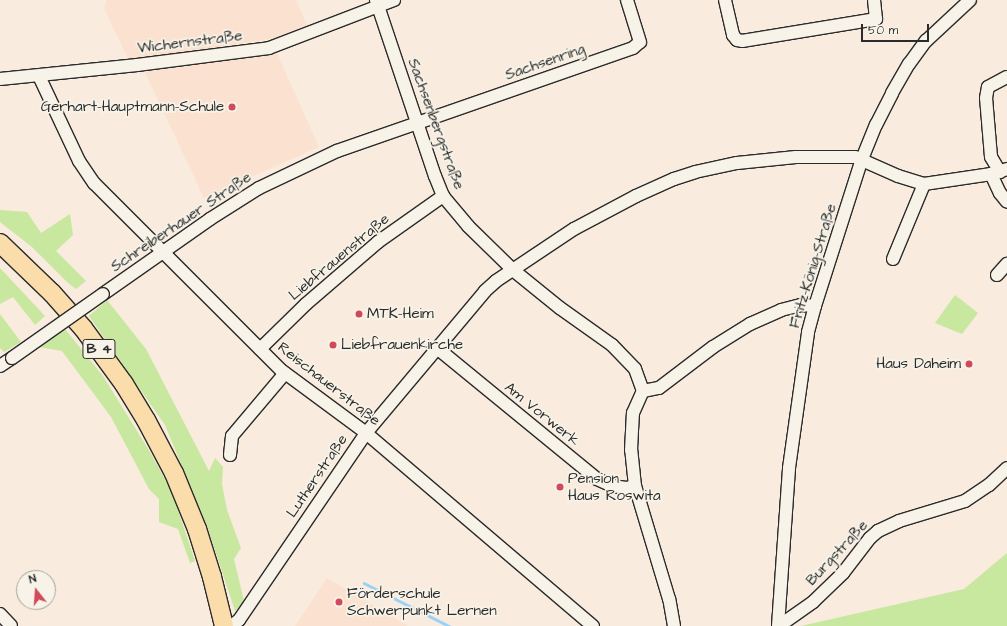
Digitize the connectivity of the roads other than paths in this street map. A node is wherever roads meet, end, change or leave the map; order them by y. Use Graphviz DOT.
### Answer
graph roads {
  1 [pos="394,0"];
  2 [pos="627,0"];
  3 [pos="724,0"];
  4 [pos="874,0"];
  5 [pos="970,0"];
  6 [pos="377,3"];
  7 [pos="39,76"];
  8 [pos="1007,77"];
  9 [pos="0,80"];
  10 [pos="417,122"];
  11 [pos="862,159"];
  12 [pos="1000,172"];
  13 [pos="924,184"];
  14 [pos="443,196"];
  15 [pos="1007,202"];
  16 [pos="0,243"];
  17 [pos="164,253"];
  18 [pos="893,260"];
  19 [pos="1007,264"];
  20 [pos="513,270"];
  21 [pos="997,275"];
  22 [pos="815,306"];
  23 [pos="437,348"];
  24 [pos="260,349"];
  25 [pos="0,366"];
  26 [pos="285,373"];
  27 [pos="643,391"];
  28 [pos="366,433"];
  29 [pos="230,455"];
  30 [pos="1007,468"];
  31 [pos="635,486"];
  32 [pos="0,614"];
  33 [pos="235,624"];
  34 [pos="11,626"];
  35 [pos="593,626"];
  36 [pos="674,626"];
  37 [pos="778,626"];
  1 -- 6 [label="street"];
  2 -- 10 [label="street, Sachsenring"];
  3 -- 4 [label="street"];
  5 -- 11 [label="street, Fritz-König-Straße"];
  6 -- 7 [label="street, Wichernstraße"];
  6 -- 10 [label="street, Sachsenbergstraße"];
  7 -- 9 [label="street, Wichernstraße"];
  7 -- 17 [label="street, Reischauerstraße"];
  8 -- 12 [label="street"];
  10 -- 14 [label="street, Sachsenbergstraße"];
  10 -- 17 [label="street, Schreiberhauer Straße"];
  11 -- 13 [label="street, Lutherstraße"];
  11 -- 20 [label="street, Lutherstraße"];
  11 -- 22 [label="street, Fritz-König-Straße"];
  12 -- 13 [label="street"];
  12 -- 15 [label="street"];
  13 -- 18 [label="street"];
  14 -- 20 [label="street, Sachsenbergstraße"];
  14 -- 24 [label="street, Liebfrauenstraße"];
  16 -- 33 [label="highway, B 4"];
  17 -- 24 [label="street, Reischauerstraße"];
  17 -- 25 [label="street, Schreiberhauer Straße, bridge"];
  19 -- 21 [label="street"];
  20 -- 23 [label="street, Lutherstraße"];
  20 -- 27 [label="street, Sachsenbergstraße"];
  22 -- 27 [label="street"];
  22 -- 37 [label="street, Fritz-König-Straße"];
  23 -- 28 [label="street, Lutherstraße"];
  23 -- 31 [label="street, Am Vorwerk"];
  24 -- 26 [label="street, Reischauerstraße"];
  26 -- 28 [label="street, Reischauerstraße"];
  26 -- 29 [label="street"];
  27 -- 31 [label="street"];
  28 -- 33 [label="street, Lutherstraße"];
  28 -- 35 [label="street, Reischauerstraße"];
  30 -- 37 [label="street, Burgstraße"];
  31 -- 36 [label="street"];
  32 -- 34 [label="street"];
}
